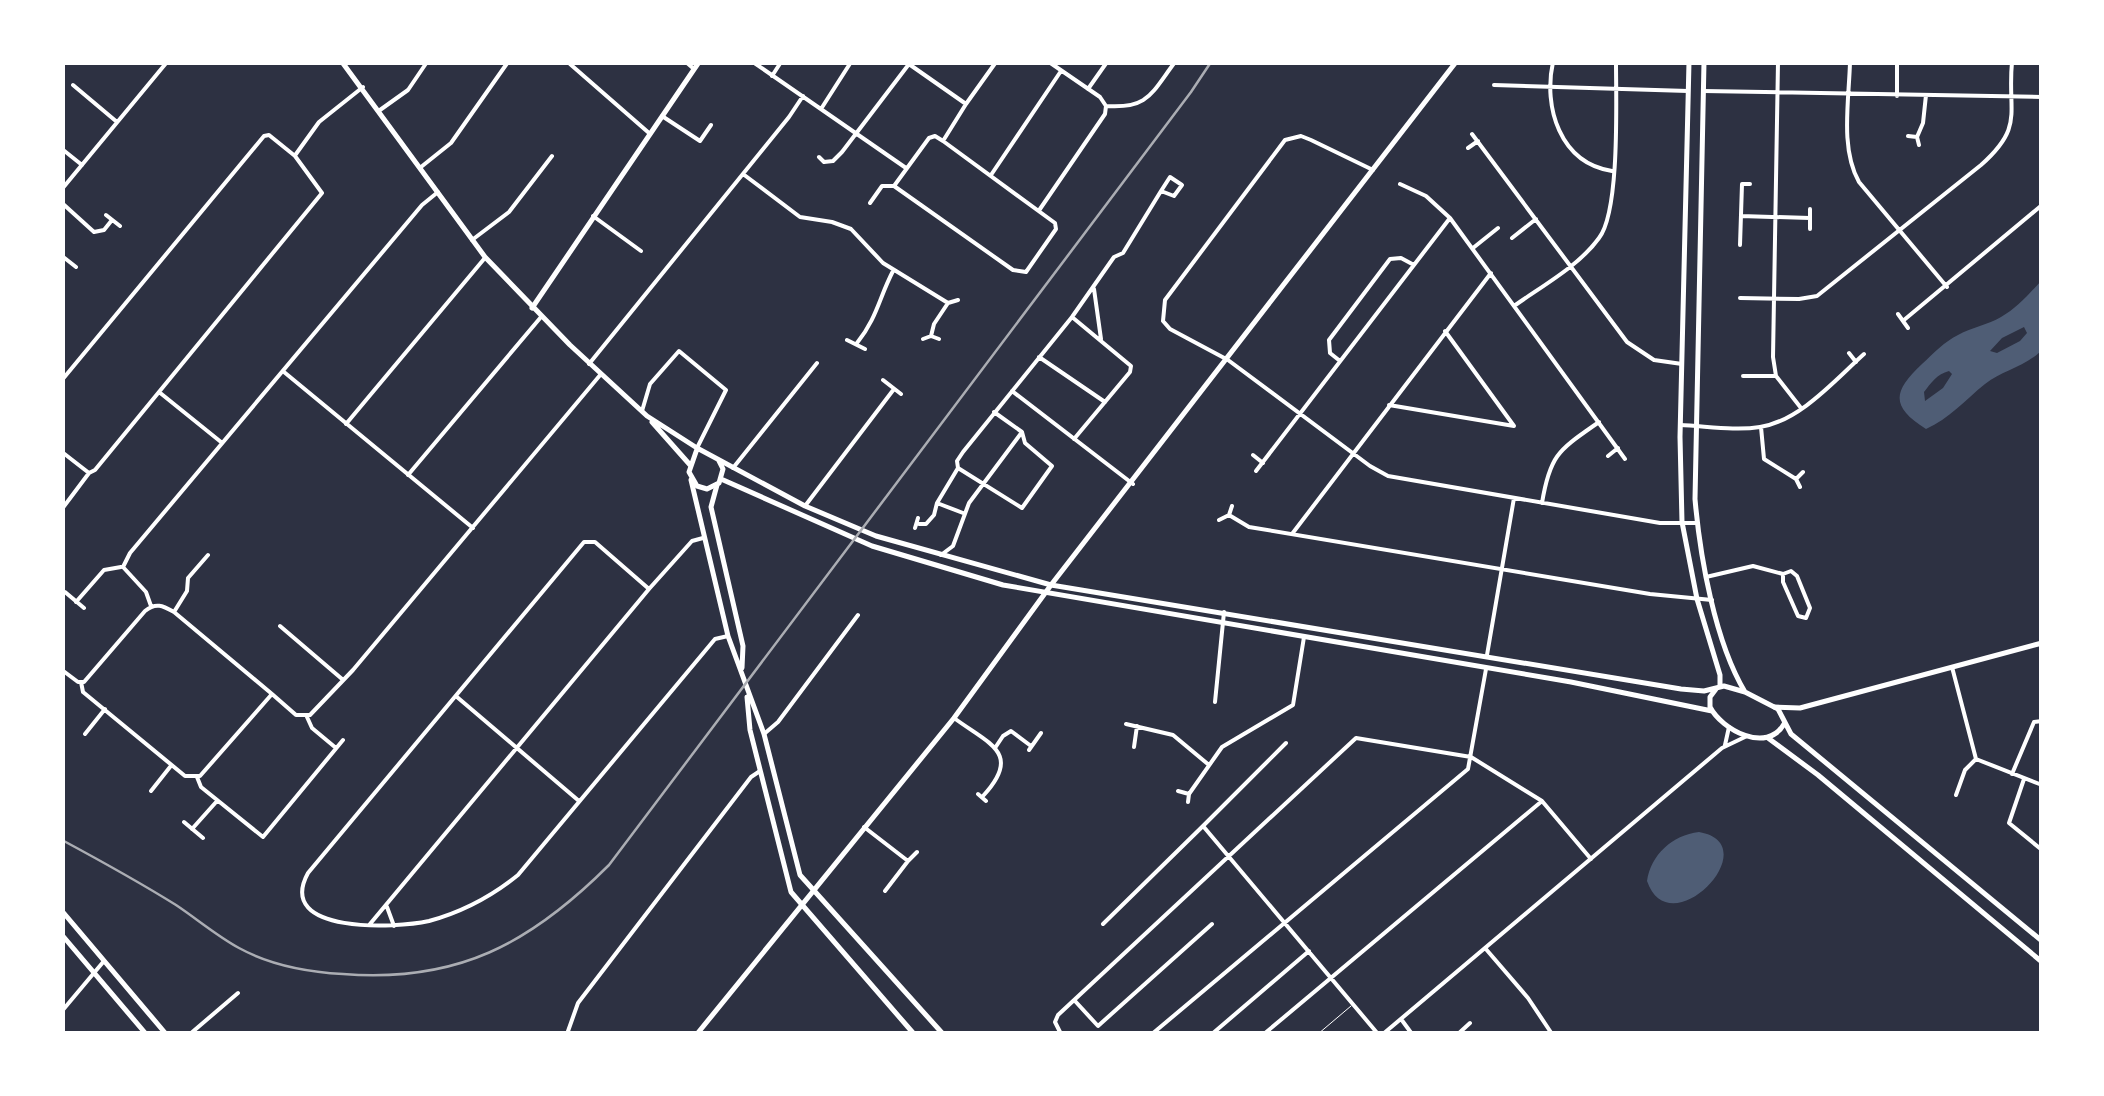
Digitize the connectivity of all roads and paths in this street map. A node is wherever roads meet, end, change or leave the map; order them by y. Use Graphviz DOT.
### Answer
graph roads {
  1 [pos="167,62"];
  2 [pos="342,62"];
  3 [pos="427,62"];
  4 [pos="508,62"];
  5 [pos="686,62"];
  6 [pos="699,62"];
  7 [pos="753,62"];
  8 [pos="781,62"];
  9 [pos="851,62"];
  10 [pos="996,62"];
  11 [pos="1049,62"];
  12 [pos="1107,62"];
  13 [pos="1175,62"];
  14 [pos="1456,62"];
  15 [pos="1553,62"];
  16 [pos="1616,62"];
  17 [pos="1688,62"];
  18 [pos="1704,62"];
  19 [pos="1778,62"];
  20 [pos="1850,62"];
  21 [pos="1897,62"];
  22 [pos="2012,62"];
  23 [pos="908,63"];
  24 [pos="570,64"];
  25 [pos="694,69"];
  26 [pos="1061,70"];
  27 [pos="772,76"];
  28 [pos="73,85"];
  29 [pos="1494,86"];
  30 [pos="363,87"];
  31 [pos="1549,88"];
  32 [pos="1088,89"];
  33 [pos="1616,89"];
  34 [pos="1688,91"];
  35 [pos="1704,91"];
  36 [pos="1776,94"];
  37 [pos="1850,94"];
  38 [pos="802,96"];
  39 [pos="1897,96"];
  40 [pos="1926,96"];
  41 [pos="2012,97"];
  42 [pos="2042,97"];
  43 [pos="966,104"];
  44 [pos="1106,106"];
  45 [pos="380,110"];
  46 [pos="820,110"];
  47 [pos="662,116"];
  48 [pos="118,122"];
  49 [pos="711,125"];
  50 [pos="649,133"];
  51 [pos="1472,134"];
  52 [pos="856,136"];
  53 [pos="1908,136"];
  54 [pos="1917,138"];
  55 [pos="943,141"];
  56 [pos="1478,142"];
  57 [pos="1919,145"];
  58 [pos="62,148"];
  59 [pos="1468,148"];
  60 [pos="295,156"];
  61 [pos="552,156"];
  62 [pos="819,158"];
  63 [pos="824,162"];
  64 [pos="82,165"];
  65 [pos="420,167"];
  66 [pos="906,168"];
  67 [pos="820,169"];
  68 [pos="1373,170"];
  69 [pos="1612,171"];
  70 [pos="743,174"];
  71 [pos="991,175"];
  72 [pos="1400,184"];
  73 [pos="1750,184"];
  74 [pos="894,186"];
  75 [pos="62,189"];
  76 [pos="1161,191"];
  77 [pos="438,192"];
  78 [pos="62,203"];
  79 [pos="870,203"];
  80 [pos="2042,205"];
  81 [pos="1040,209"];
  82 [pos="1810,209"];
  83 [pos="106,215"];
  84 [pos="593,216"];
  85 [pos="1741,216"];
  86 [pos="1775,217"];
  87 [pos="1450,218"];
  88 [pos="1810,218"];
  89 [pos="1536,219"];
  90 [pos="112,220"];
  91 [pos="120,226"];
  92 [pos="1498,228"];
  93 [pos="1810,229"];
  94 [pos="1900,230"];
  95 [pos="472,240"];
  96 [pos="1516,244"];
  97 [pos="1740,245"];
  98 [pos="1473,248"];
  99 [pos="630,255"];
  100 [pos="62,256"];
  101 [pos="485,257"];
  102 [pos="1570,264"];
  103 [pos="1414,266"];
  104 [pos="76,267"];
  105 [pos="892,271"];
  106 [pos="1491,273"];
  107 [pos="1947,286"];
  108 [pos="1094,288"];
  109 [pos="1684,295"];
  110 [pos="1698,296"];
  111 [pos="1740,298"];
  112 [pos="1773,298"];
  113 [pos="958,300"];
  114 [pos="948,303"];
  115 [pos="1514,306"];
  116 [pos="532,308"];
  117 [pos="1898,314"];
  118 [pos="1072,316"];
  119 [pos="541,318"];
  120 [pos="1904,320"];
  121 [pos="1908,328"];
  122 [pos="1446,331"];
  123 [pos="931,336"];
  124 [pos="923,339"];
  125 [pos="938,339"];
  126 [pos="1101,339"];
  127 [pos="848,340"];
  128 [pos="857,343"];
  129 [pos="864,349"];
  130 [pos="1849,353"];
  131 [pos="1864,354"];
  132 [pos="1038,357"];
  133 [pos="1228,360"];
  134 [pos="1340,361"];
  135 [pos="1856,362"];
  136 [pos="817,363"];
  137 [pos="590,364"];
  138 [pos="1682,364"];
  139 [pos="284,372"];
  140 [pos="602,374"];
  141 [pos="1743,376"];
  142 [pos="1776,376"];
  143 [pos="62,380"];
  144 [pos="883,380"];
  145 [pos="894,389"];
  146 [pos="1012,391"];
  147 [pos="159,392"];
  148 [pos="900,394"];
  149 [pos="1105,402"];
  150 [pos="1390,404"];
  151 [pos="1801,408"];
  152 [pos="994,412"];
  153 [pos="1301,413"];
  154 [pos="644,414"];
  155 [pos="1600,422"];
  156 [pos="346,424"];
  157 [pos="1680,426"];
  158 [pos="1694,426"];
  159 [pos="1761,427"];
  160 [pos="1022,432"];
  161 [pos="1074,439"];
  162 [pos="223,444"];
  163 [pos="697,448"];
  164 [pos="1618,448"];
  165 [pos="62,452"];
  166 [pos="1352,452"];
  167 [pos="1253,456"];
  168 [pos="1608,456"];
  169 [pos="714,457"];
  170 [pos="1626,459"];
  171 [pos="1263,463"];
  172 [pos="690,466"];
  173 [pos="733,468"];
  174 [pos="958,468"];
  175 [pos="1256,471"];
  176 [pos="1803,472"];
  177 [pos="88,473"];
  178 [pos="408,475"];
  179 [pos="1796,479"];
  180 [pos="691,480"];
  181 [pos="719,482"];
  182 [pos="984,482"];
  183 [pos="1132,484"];
  184 [pos="1800,487"];
  185 [pos="1514,498"];
  186 [pos="937,503"];
  187 [pos="1542,503"];
  188 [pos="806,506"];
  189 [pos="1232,506"];
  190 [pos="62,509"];
  191 [pos="962,513"];
  192 [pos="1229,515"];
  193 [pos="1219,520"];
  194 [pos="1682,522"];
  195 [pos="917,523"];
  196 [pos="1697,523"];
  197 [pos="472,528"];
  198 [pos="1292,534"];
  199 [pos="703,538"];
  200 [pos="953,546"];
  201 [pos="208,555"];
  202 [pos="941,555"];
  203 [pos="957,560"];
  204 [pos="123,567"];
  205 [pos="1502,569"];
  206 [pos="1784,574"];
  207 [pos="1706,577"];
  208 [pos="1052,585"];
  209 [pos="650,589"];
  210 [pos="65,592"];
  211 [pos="1045,594"];
  212 [pos="1697,599"];
  213 [pos="1712,600"];
  214 [pos="76,602"];
  215 [pos="151,606"];
  216 [pos="84,608"];
  217 [pos="174,612"];
  218 [pos="1224,612"];
  219 [pos="858,616"];
  220 [pos="1222,623"];
  221 [pos="280,626"];
  222 [pos="728,636"];
  223 [pos="1304,637"];
  224 [pos="2042,643"];
  225 [pos="1488,655"];
  226 [pos="1952,667"];
  227 [pos="1486,669"];
  228 [pos="742,671"];
  229 [pos="63,672"];
  230 [pos="342,679"];
  231 [pos="81,682"];
  232 [pos="1718,688"];
  233 [pos="747,689"];
  234 [pos="1745,692"];
  235 [pos="272,694"];
  236 [pos="456,696"];
  237 [pos="1215,702"];
  238 [pos="1774,706"];
  239 [pos="1800,708"];
  240 [pos="105,710"];
  241 [pos="1712,711"];
  242 [pos="307,717"];
  243 [pos="954,718"];
  244 [pos="2042,721"];
  245 [pos="1784,722"];
  246 [pos="1126,724"];
  247 [pos="1137,726"];
  248 [pos="1730,728"];
  249 [pos="1041,733"];
  250 [pos="85,734"];
  251 [pos="764,734"];
  252 [pos="1747,736"];
  253 [pos="1768,738"];
  254 [pos="342,740"];
  255 [pos="1286,743"];
  256 [pos="1134,747"];
  257 [pos="336,748"];
  258 [pos="518,748"];
  259 [pos="995,748"];
  260 [pos="1722,748"];
  261 [pos="1471,758"];
  262 [pos="1976,760"];
  263 [pos="1208,765"];
  264 [pos="172,766"];
  265 [pos="760,771"];
  266 [pos="2012,774"];
  267 [pos="197,777"];
  268 [pos="2024,779"];
  269 [pos="2042,784"];
  270 [pos="151,791"];
  271 [pos="1178,791"];
  272 [pos="1189,794"];
  273 [pos="1956,795"];
  274 [pos="982,797"];
  275 [pos="217,801"];
  276 [pos="579,801"];
  277 [pos="1542,801"];
  278 [pos="1188,802"];
  279 [pos="184,822"];
  280 [pos="1203,826"];
  281 [pos="864,827"];
  282 [pos="192,829"];
  283 [pos="203,838"];
  284 [pos="2042,850"];
  285 [pos="916,852"];
  286 [pos="1230,856"];
  287 [pos="1590,859"];
  288 [pos="908,861"];
  289 [pos="885,891"];
  290 [pos="812,892"];
  291 [pos="386,906"];
  292 [pos="801,906"];
  293 [pos="62,911"];
  294 [pos="1284,922"];
  295 [pos="370,924"];
  296 [pos="1103,924"];
  297 [pos="1212,924"];
  298 [pos="394,926"];
  299 [pos="62,935"];
  300 [pos="2042,941"];
  301 [pos="1486,948"];
  302 [pos="1309,952"];
  303 [pos="104,961"];
  304 [pos="2042,962"];
  305 [pos="93,970"];
  306 [pos="1331,977"];
  307 [pos="238,993"];
  308 [pos="1075,1001"];
  309 [pos="1353,1004"];
  310 [pos="62,1012"];
  311 [pos="1401,1019"];
  312 [pos="1470,1024"];
  313 [pos="146,1034"];
  314 [pos="166,1034"];
  315 [pos="190,1034"];
  316 [pos="566,1034"];
  317 [pos="697,1034"];
  318 [pos="914,1034"];
  319 [pos="943,1034"];
  320 [pos="1060,1034"];
  321 [pos="1152,1034"];
  322 [pos="1212,1034"];
  323 [pos="1264,1034"];
  324 [pos="1318,1034"];
  325 [pos="1380,1034"];
  326 [pos="1412,1034"];
  327 [pos="1458,1034"];
  328 [pos="1552,1034"];
  1 -- 48 [label="street"];
  2 -- 30 [label="main road"];
  3 -- 45 [label="street"];
  4 -- 65 [label="street"];
  5 -- 25 [label="street"];
  6 -- 25 [label="main road"];
  7 -- 27 [label="street"];
  8 -- 27 [label="street"];
  9 -- 46 [label="street"];
  10 -- 43 [label="street"];
  11 -- 26 [label="street"];
  12 -- 32 [label="street"];
  13 -- 44 [label="street"];
  14 -- 68 [label="main road"];
  15 -- 31 [label="street"];
  16 -- 33 [label="street"];
  17 -- 34 [label="main road"];
  18 -- 35 [label="main road"];
  19 -- 36 [label="street"];
  20 -- 37 [label="street"];
  21 -- 39 [label="street"];
  22 -- 41 [label="street"];
  23 -- 43 [label="street"];
  23 -- 52 [label="street"];
  24 -- 50 [label="street"];
  25 -- 47 [label="main road"];
  26 -- 32 [label="street"];
  26 -- 71 [label="street"];
  27 -- 38 [label="street"];
  28 -- 48 [label="street"];
  29 -- 31 [label="street"];
  30 -- 45 [label="main road"];
  30 -- 60 [label="street"];
  31 -- 33 [label="street"];
  31 -- 69 [label="street"];
  32 -- 44 [label="street"];
  33 -- 34 [label="street"];
  33 -- 69 [label="street"];
  34 -- 109 [label="main road"];
  35 -- 36 [label="street"];
  35 -- 110 [label="main road"];
  36 -- 37 [label="street"];
  36 -- 86 [label="street"];
  37 -- 39 [label="street"];
  37 -- 94 [label="street"];
  38 -- 46 [label="street"];
  38 -- 70 [label="street"];
  39 -- 40 [label="street"];
  40 -- 41 [label="street"];
  40 -- 54 [label="street"];
  41 -- 42 [label="street"];
  41 -- 94 [label="street"];
  43 -- 55 [label="street"];
  44 -- 81 [label="street"];
  45 -- 65 [label="main road"];
  46 -- 52 [label="street"];
  47 -- 49 [label="street"];
  47 -- 50 [label="main road"];
  48 -- 64 [label="street"];
  50 -- 84 [label="main road"];
  51 -- 56 [label="street"];
  52 -- 63 [label="street"];
  52 -- 66 [label="street"];
  53 -- 54 [label="street"];
  54 -- 57 [label="street"];
  55 -- 66 [label="street"];
  55 -- 71 [label="street"];
  56 -- 59 [label="street"];
  56 -- 89 [label="street"];
  58 -- 64 [label="street"];
  60 -- 143 [label="street"];
  60 -- 147 [label="street"];
  61 -- 95 [label="street"];
  62 -- 63 [label="street"];
  63 -- 67 [label="street"];
  64 -- 75 [label="street"];
  65 -- 77 [label="main road"];
  66 -- 74 [label="street"];
  68 -- 133 [label="main road"];
  68 -- 133 [label="street"];
  69 -- 102 [label="street"];
  70 -- 105 [label="street"];
  70 -- 137 [label="street"];
  71 -- 81 [label="street"];
  72 -- 87 [label="street"];
  73 -- 85 [label="street"];
  74 -- 79 [label="street"];
  74 -- 81 [label="street"];
  76 -- 108 [label="street"];
  77 -- 95 [label="main road"];
  77 -- 139 [label="street"];
  78 -- 90 [label="street"];
  80 -- 107 [label="street"];
  82 -- 88 [label="street"];
  83 -- 90 [label="street"];
  84 -- 99 [label="street"];
  84 -- 116 [label="main road"];
  85 -- 86 [label="street"];
  85 -- 97 [label="street"];
  86 -- 88 [label="street"];
  86 -- 112 [label="street"];
  87 -- 98 [label="street"];
  87 -- 103 [label="street"];
  88 -- 93 [label="street"];
  89 -- 96 [label="street"];
  89 -- 102 [label="street"];
  90 -- 91 [label="street"];
  92 -- 98 [label="street"];
  94 -- 107 [label="street"];
  94 -- 112 [label="street"];
  95 -- 101 [label="main road"];
  98 -- 106 [label="street"];
  100 -- 104 [label="street"];
  101 -- 116 [label="main road"];
  101 -- 156 [label="street"];
  102 -- 115 [label="street"];
  102 -- 138 [label="street"];
  103 -- 134 [label="street"];
  103 -- 134 [label="street"];
  105 -- 114 [label="street"];
  105 -- 128 [label="street"];
  106 -- 115 [label="street"];
  106 -- 122 [label="street"];
  107 -- 120 [label="street"];
  108 -- 118 [label="street"];
  108 -- 126 [label="street"];
  109 -- 110 [label="main road"];
  109 -- 138 [label="main road"];
  110 -- 158 [label="main road"];
  111 -- 112 [label="street"];
  112 -- 142 [label="street"];
  113 -- 114 [label="street"];
  114 -- 123 [label="street"];
  115 -- 155 [label="street"];
  116 -- 119 [label="main road"];
  117 -- 120 [label="street"];
  118 -- 126 [label="street"];
  118 -- 132 [label="street"];
  119 -- 137 [label="main road"];
  119 -- 178 [label="street"];
  120 -- 121 [label="street"];
  122 -- 150 [label="street"];
  122 -- 150 [label="street"];
  123 -- 124 [label="street"];
  123 -- 125 [label="street"];
  126 -- 149 [label="street"];
  127 -- 128 [label="street"];
  128 -- 129 [label="street"];
  130 -- 135 [label="street"];
  131 -- 135 [label="street"];
  132 -- 146 [label="street"];
  132 -- 149 [label="street"];
  133 -- 153 [label="street"];
  133 -- 183 [label="main road"];
  134 -- 153 [label="street"];
  135 -- 151 [label="street"];
  136 -- 173 [label="street"];
  137 -- 140 [label="main road"];
  138 -- 157 [label="main road"];
  139 -- 156 [label="street"];
  139 -- 162 [label="street"];
  140 -- 154 [label="main road"];
  140 -- 197 [label="street"];
  141 -- 142 [label="street"];
  142 -- 151 [label="street"];
  144 -- 145 [label="street"];
  145 -- 148 [label="street"];
  145 -- 188 [label="street"];
  146 -- 152 [label="street"];
  146 -- 161 [label="street"];
  147 -- 162 [label="street"];
  147 -- 177 [label="street"];
  149 -- 161 [label="street"];
  150 -- 166 [label="street"];
  151 -- 159 [label="street"];
  152 -- 160 [label="street"];
  152 -- 174 [label="street"];
  153 -- 166 [label="street"];
  153 -- 171 [label="street"];
  154 -- 163 [label="main road"];
  154 -- 163 [label="street"];
  154 -- 172 [label="main road"];
  155 -- 164 [label="street"];
  155 -- 187 [label="street"];
  156 -- 178 [label="street"];
  157 -- 158 [label="street"];
  157 -- 194 [label="main road"];
  158 -- 159 [label="street"];
  158 -- 196 [label="main road"];
  159 -- 179 [label="street"];
  160 -- 182 [label="street"];
  160 -- 182 [label="street"];
  161 -- 183 [label="street"];
  162 -- 204 [label="street"];
  163 -- 169 [label="main road"];
  163 -- 172 [label="main road"];
  164 -- 168 [label="street"];
  164 -- 170 [label="street"];
  165 -- 177 [label="street"];
  166 -- 185 [label="street"];
  166 -- 198 [label="street"];
  167 -- 171 [label="street"];
  169 -- 172 [label="main road"];
  169 -- 173 [label="main road"];
  169 -- 181 [label="main road"];
  171 -- 175 [label="street"];
  172 -- 180 [label="main road"];
  173 -- 188 [label="main road"];
  174 -- 182 [label="street"];
  174 -- 186 [label="street"];
  176 -- 179 [label="street"];
  177 -- 190 [label="street"];
  178 -- 197 [label="street"];
  179 -- 184 [label="street"];
  180 -- 181 [label="main road"];
  180 -- 199 [label="main road"];
  181 -- 211 [label="main road"];
  181 -- 228 [label="main road"];
  182 -- 191 [label="street"];
  183 -- 208 [label="main road"];
  185 -- 187 [label="street"];
  185 -- 205 [label="street"];
  186 -- 191 [label="street"];
  186 -- 195 [label="street"];
  187 -- 194 [label="street"];
  188 -- 202 [label="main road"];
  189 -- 192 [label="street"];
  191 -- 200 [label="street"];
  192 -- 193 [label="street"];
  192 -- 198 [label="street"];
  194 -- 196 [label="street"];
  194 -- 212 [label="main road"];
  196 -- 207 [label="main road"];
  197 -- 230 [label="street"];
  198 -- 205 [label="street"];
  199 -- 209 [label="street"];
  199 -- 222 [label="main road"];
  200 -- 202 [label="street"];
  200 -- 203 [label="street"];
  201 -- 217 [label="street"];
  202 -- 203 [label="main road"];
  203 -- 208 [label="main road"];
  204 -- 214 [label="street"];
  204 -- 215 [label="street"];
  205 -- 212 [label="street"];
  205 -- 225 [label="street"];
  206 -- 206 [label="street"];
  206 -- 207 [label="street"];
  207 -- 213 [label="main road"];
  208 -- 211 [label="main road"];
  208 -- 218 [label="main road"];
  209 -- 236 [label="street"];
  209 -- 258 [label="street"];
  210 -- 214 [label="street"];
  211 -- 220 [label="main road"];
  211 -- 243 [label="main road"];
  212 -- 213 [label="street"];
  212 -- 232 [label="main road"];
  213 -- 234 [label="main road"];
  214 -- 216 [label="street"];
  215 -- 217 [label="street"];
  215 -- 231 [label="street"];
  217 -- 235 [label="street"];
  218 -- 220 [label="street"];
  218 -- 225 [label="main road"];
  219 -- 251 [label="street"];
  220 -- 223 [label="main road"];
  220 -- 237 [label="street"];
  221 -- 230 [label="street"];
  222 -- 228 [label="main road"];
  222 -- 276 [label="street"];
  223 -- 227 [label="main road"];
  223 -- 263 [label="street"];
  224 -- 226 [label="main road"];
  225 -- 232 [label="main road"];
  226 -- 239 [label="main road"];
  226 -- 262 [label="street"];
  227 -- 241 [label="main road"];
  227 -- 261 [label="street"];
  228 -- 233 [label="main road"];
  229 -- 231 [label="street"];
  230 -- 242 [label="street"];
  231 -- 240 [label="street"];
  232 -- 234 [label="main road"];
  232 -- 241 [label="main road"];
  233 -- 251 [label="main road"];
  233 -- 265 [label="main road"];
  234 -- 238 [label="main road"];
  235 -- 242 [label="street"];
  235 -- 267 [label="street"];
  236 -- 258 [label="street"];
  236 -- 295 [label="street"];
  238 -- 239 [label="main road"];
  238 -- 245 [label="main road"];
  239 -- 245 [label="main road"];
  240 -- 250 [label="street"];
  240 -- 264 [label="street"];
  241 -- 248 [label="main road"];
  242 -- 257 [label="street"];
  243 -- 259 [label="street"];
  243 -- 281 [label="main road"];
  244 -- 266 [label="street"];
  245 -- 253 [label="main road"];
  245 -- 300 [label="main road"];
  246 -- 247 [label="street"];
  247 -- 256 [label="street"];
  247 -- 263 [label="street"];
  248 -- 252 [label="main road"];
  248 -- 260 [label="street"];
  249 -- 259 [label="street"];
  251 -- 290 [label="main road"];
  252 -- 253 [label="main road"];
  252 -- 260 [label="street"];
  253 -- 304 [label="main road"];
  254 -- 257 [label="street"];
  255 -- 280 [label="street"];
  257 -- 275 [label="street"];
  258 -- 276 [label="street"];
  258 -- 291 [label="street"];
  259 -- 274 [label="street"];
  260 -- 287 [label="street"];
  261 -- 277 [label="street"];
  261 -- 286 [label="street"];
  261 -- 294 [label="street"];
  262 -- 266 [label="street"];
  262 -- 273 [label="street"];
  263 -- 272 [label="street"];
  264 -- 267 [label="street"];
  264 -- 270 [label="street"];
  265 -- 292 [label="main road"];
  265 -- 316 [label="street"];
  266 -- 268 [label="street"];
  267 -- 275 [label="street"];
  268 -- 269 [label="street"];
  268 -- 284 [label="street"];
  271 -- 272 [label="street"];
  272 -- 278 [label="street"];
  275 -- 282 [label="street"];
  276 -- 298 [label="street"];
  277 -- 287 [label="street"];
  277 -- 306 [label="street"];
  279 -- 282 [label="street"];
  280 -- 286 [label="street"];
  280 -- 296 [label="street"];
  281 -- 288 [label="street"];
  281 -- 290 [label="main road"];
  282 -- 283 [label="street"];
  285 -- 288 [label="street"];
  286 -- 294 [label="street"];
  286 -- 308 [label="street"];
  287 -- 301 [label="street"];
  288 -- 289 [label="street"];
  290 -- 292 [label="main road"];
  290 -- 319 [label="main road"];
  291 -- 295 [label="street"];
  291 -- 298 [label="street"];
  292 -- 317 [label="main road"];
  292 -- 318 [label="main road"];
  293 -- 303 [label="main road"];
  294 -- 302 [label="street"];
  294 -- 321 [label="street"];
  295 -- 298 [label="street"];
  297 -- 308 [label="street"];
  299 -- 305 [label="main road"];
  301 -- 311 [label="street"];
  301 -- 328 [label="street"];
  302 -- 306 [label="street"];
  302 -- 322 [label="street"];
  303 -- 305 [label="street"];
  303 -- 314 [label="main road"];
  305 -- 310 [label="street"];
  305 -- 313 [label="main road"];
  306 -- 309 [label="street"];
  306 -- 323 [label="street"];
  307 -- 315 [label="street"];
  308 -- 320 [label="street"];
  309 -- 324 [label="lane"];
  309 -- 325 [label="street"];
  311 -- 325 [label="street"];
  311 -- 326 [label="street"];
  312 -- 327 [label="street"];
}
